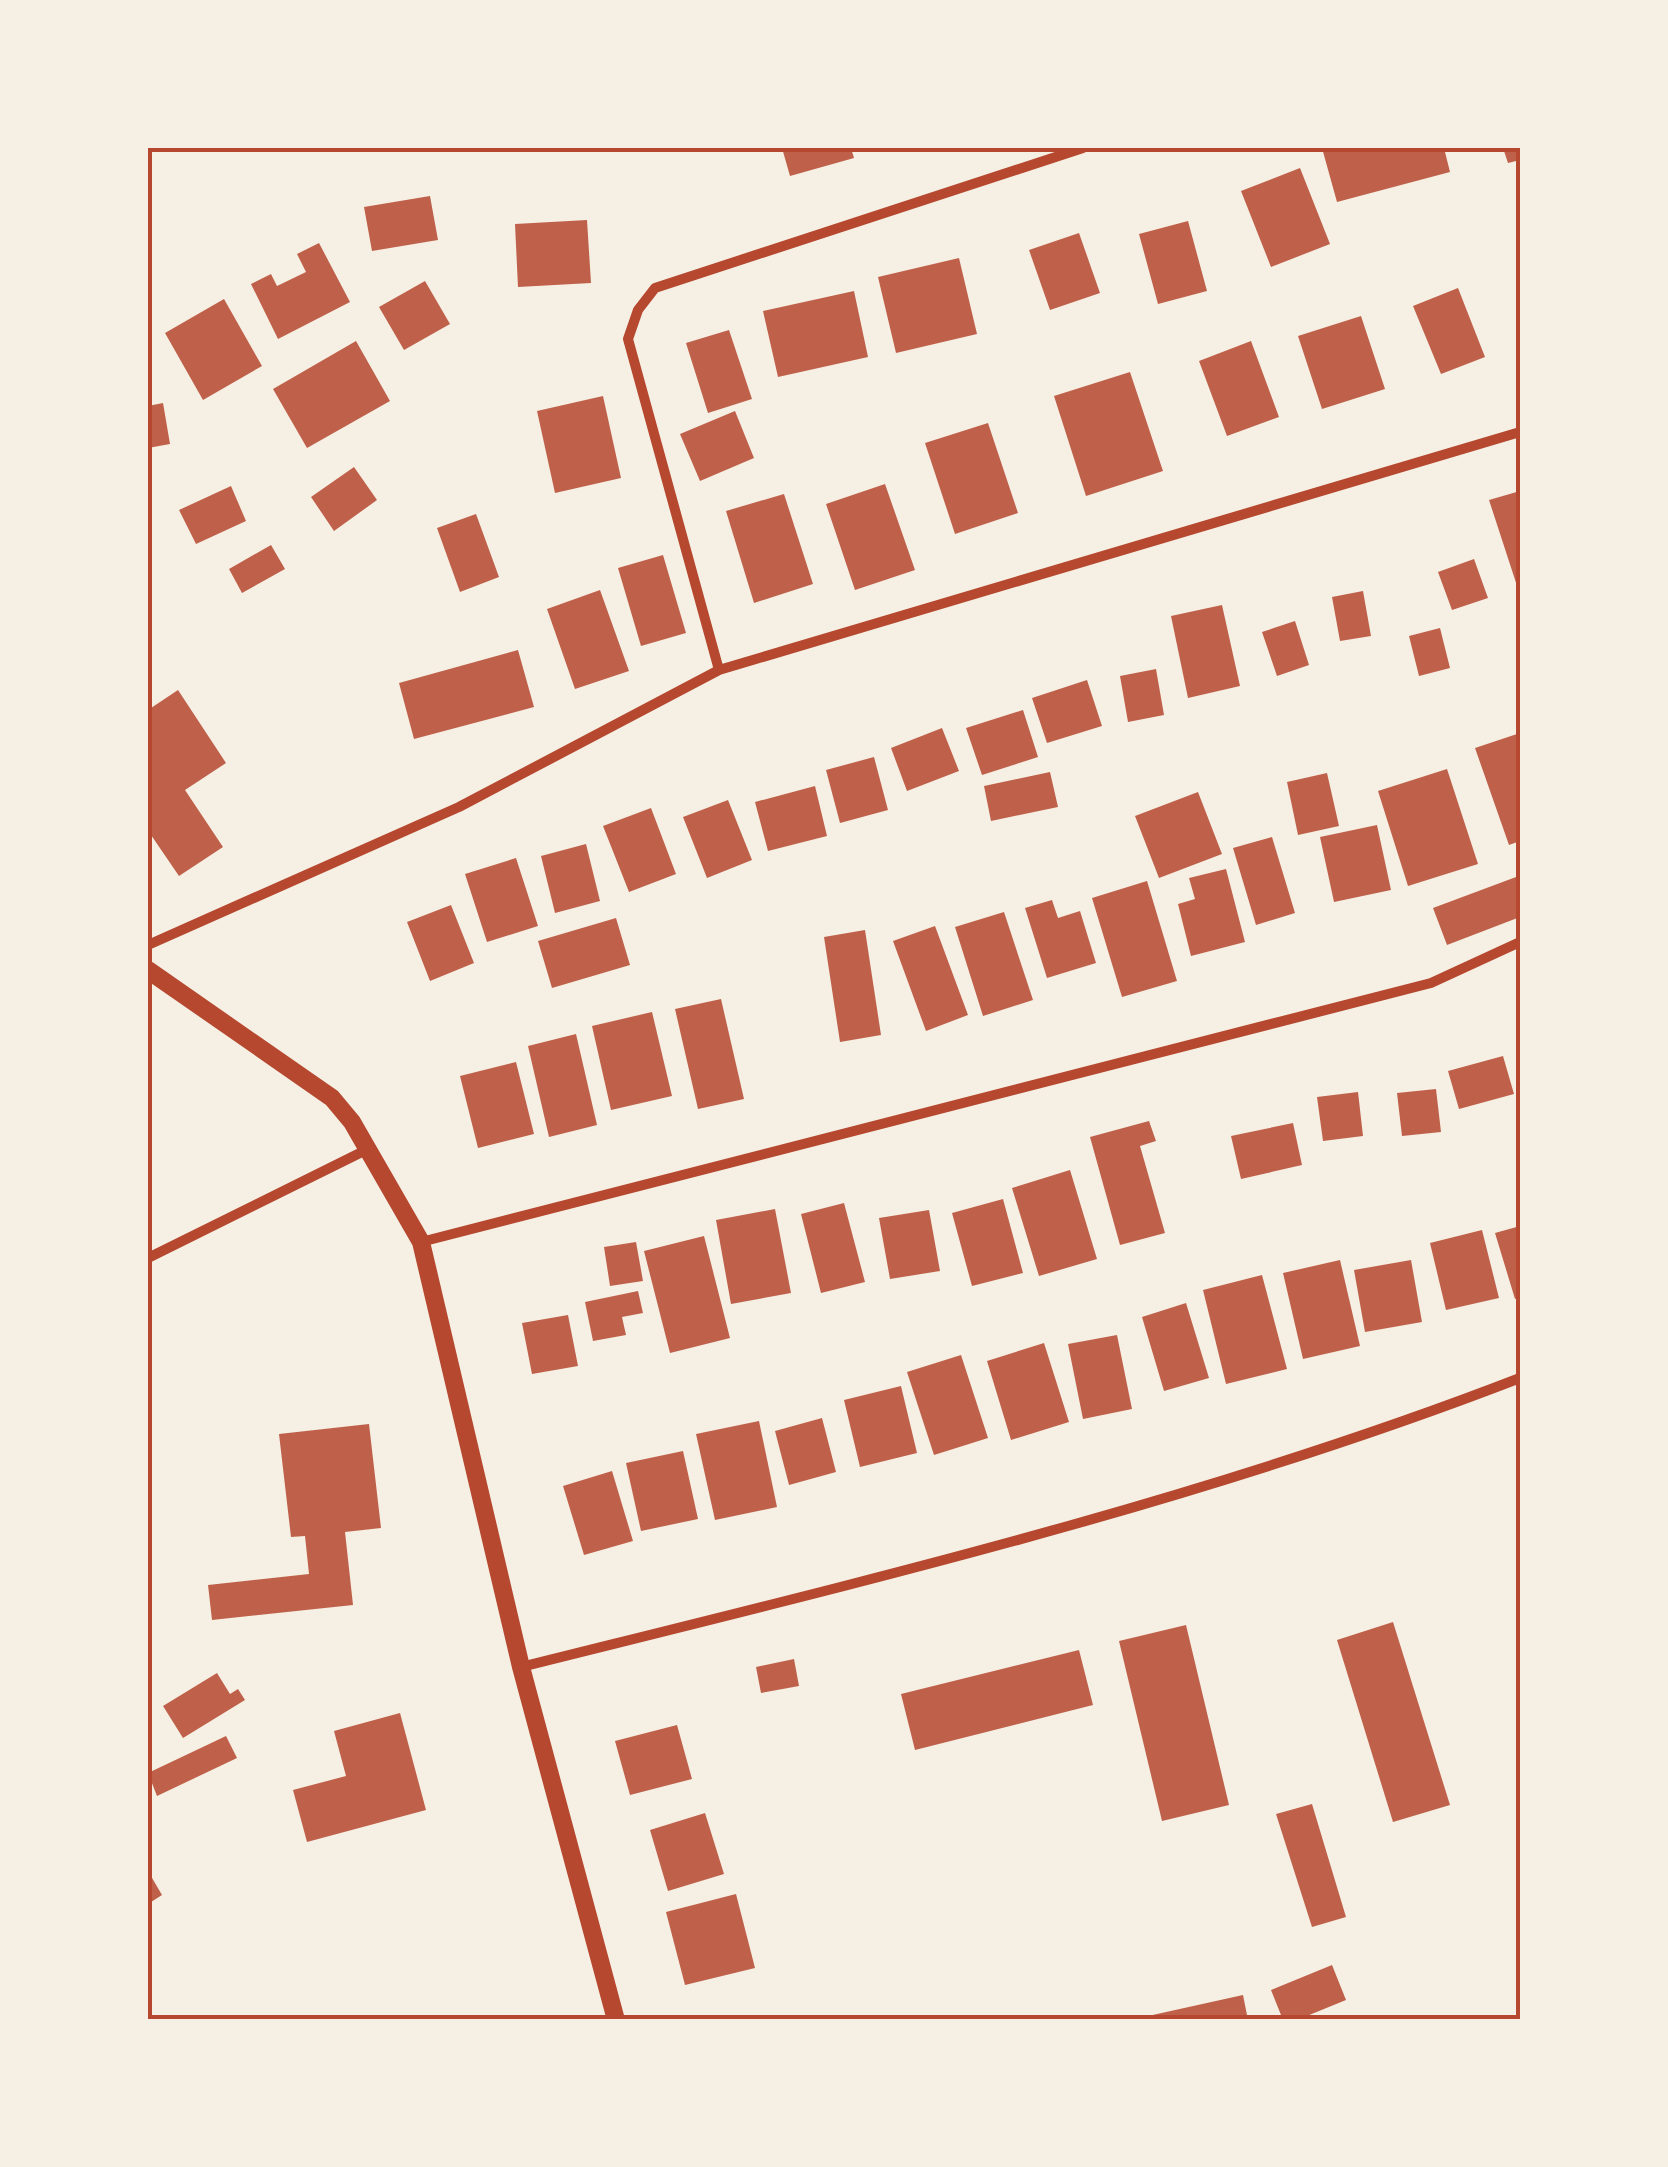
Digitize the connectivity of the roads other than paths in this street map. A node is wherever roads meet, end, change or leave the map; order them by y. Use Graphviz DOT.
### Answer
graph roads {
  1 [pos="1083,148"];
  2 [pos="1520,432"];
  3 [pos="719,670"];
  4 [pos="1520,942"];
  5 [pos="148,946"];
  6 [pos="148,970"];
  7 [pos="366,1150"];
  8 [pos="421,1242"];
  9 [pos="148,1258"];
  10 [pos="1520,1378"];
  11 [pos="521,1667"];
  12 [pos="616,2020"];
  1 -- 3 [label="street"];
  2 -- 3 [label="street"];
  3 -- 5 [label="street"];
  4 -- 8 [label="street"];
  6 -- 7 [label="street"];
  7 -- 8 [label="street"];
  7 -- 9 [label="street"];
  8 -- 11 [label="street"];
  10 -- 11 [label="street"];
  11 -- 12 [label="street"];
}
